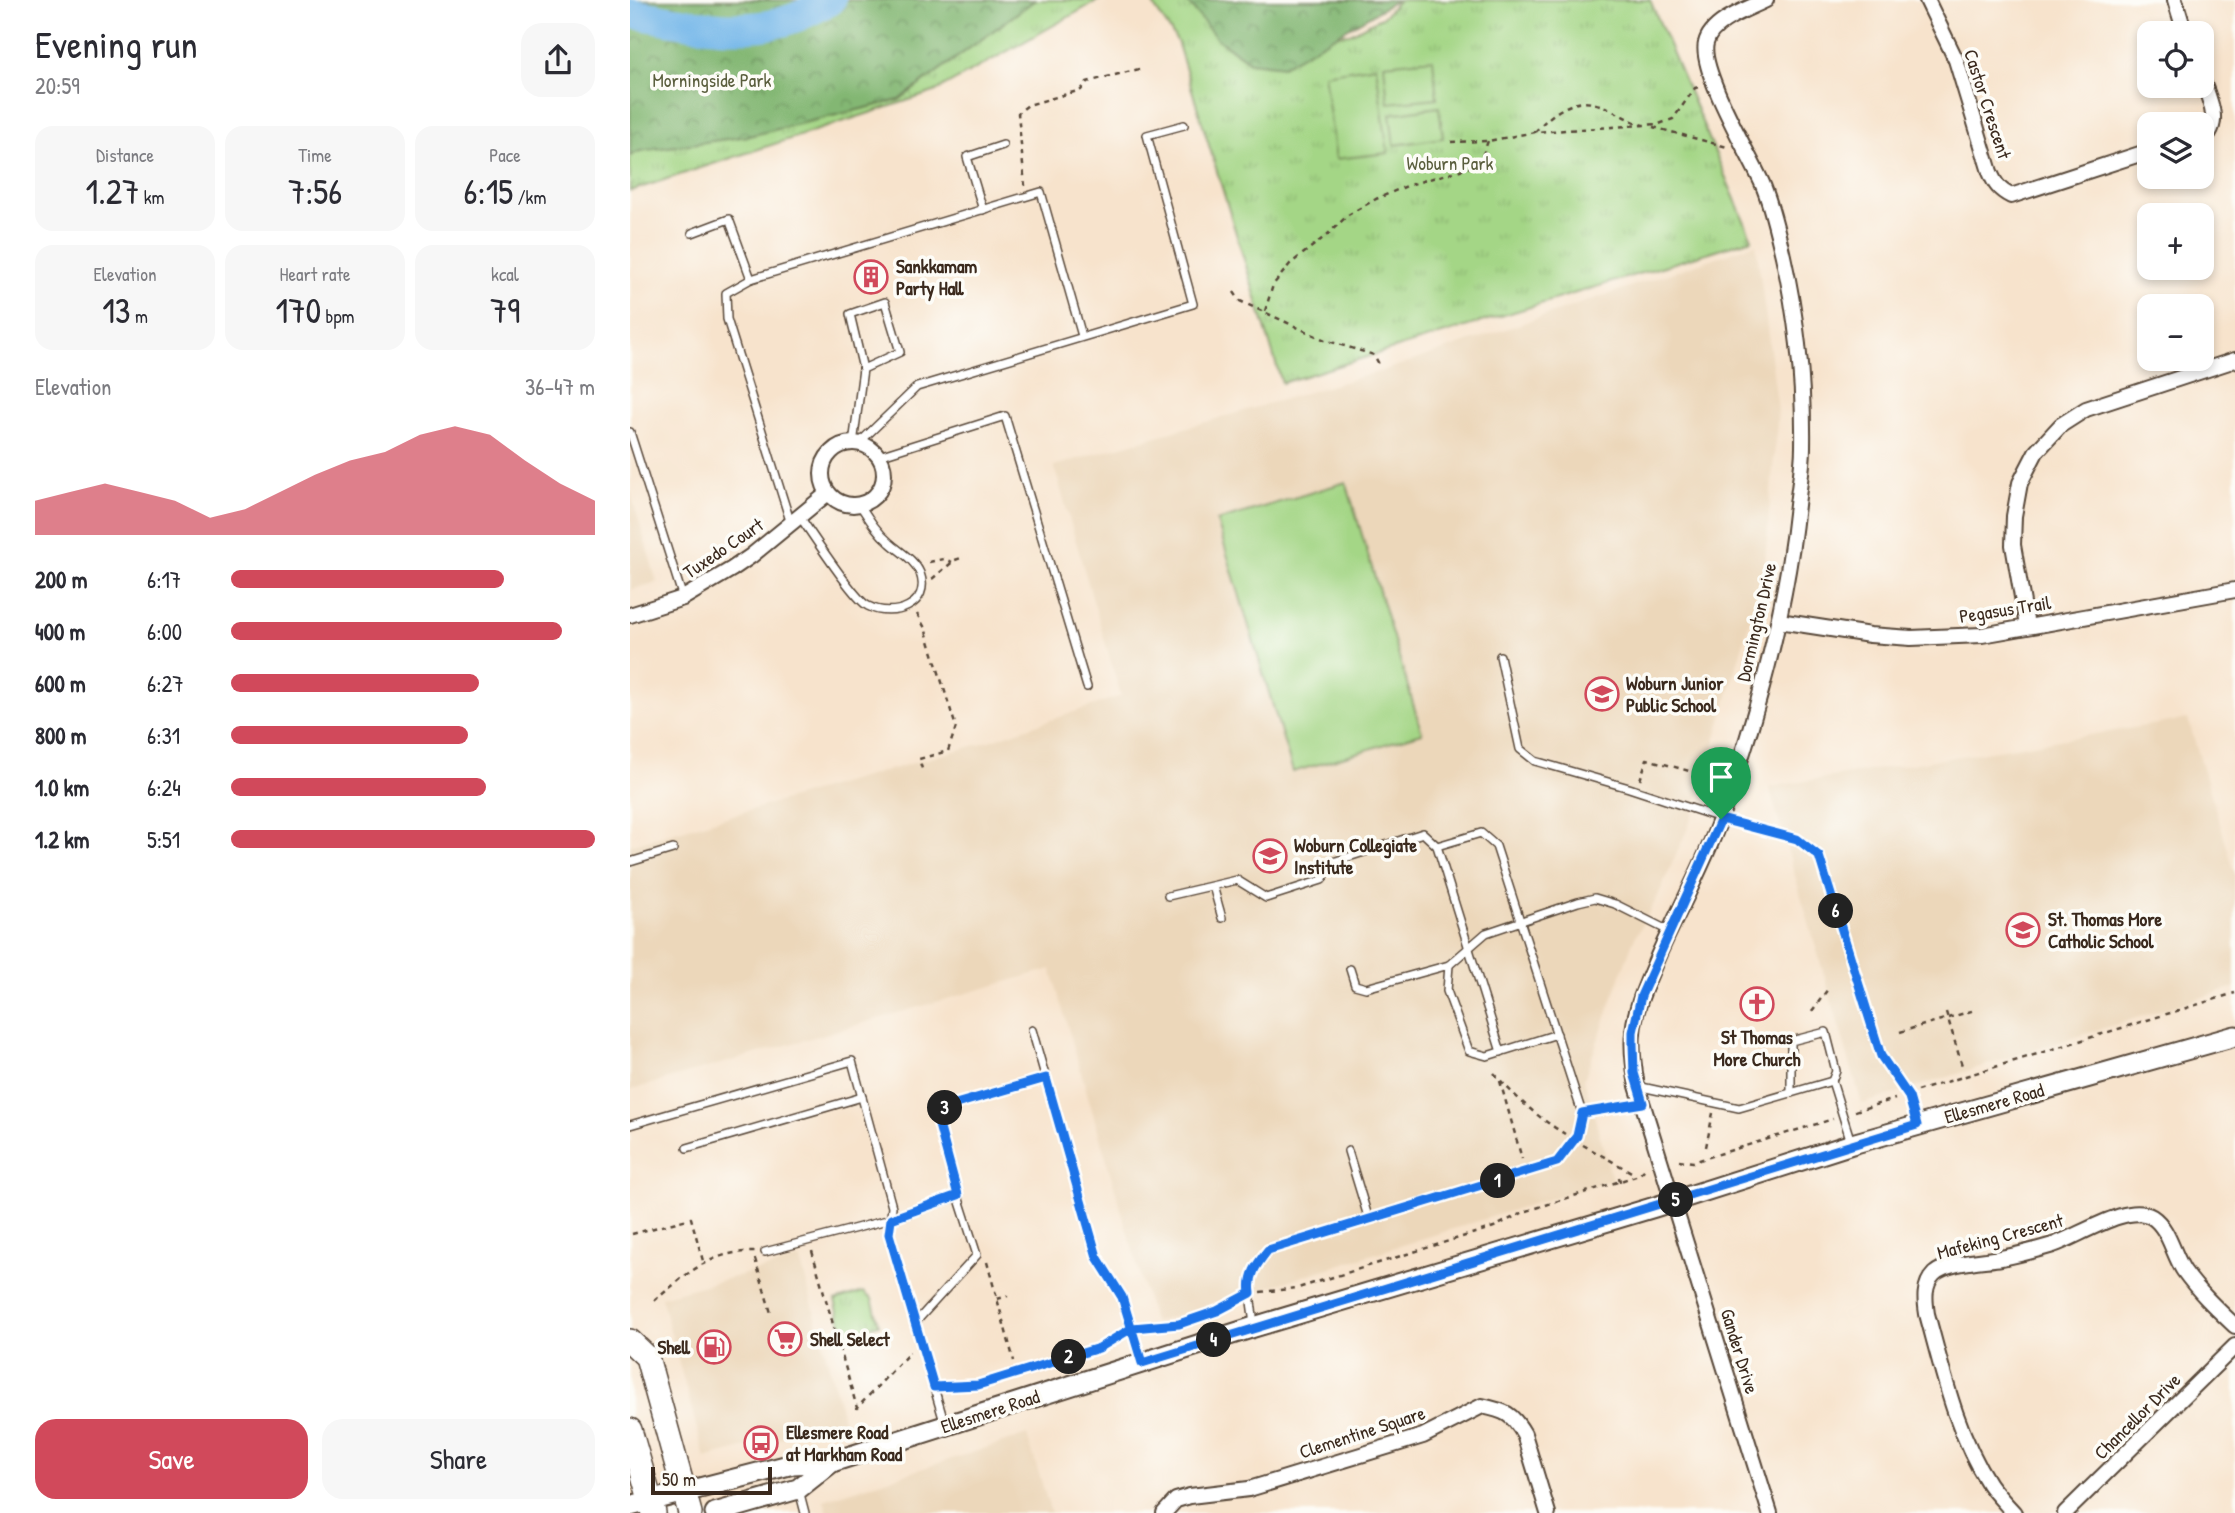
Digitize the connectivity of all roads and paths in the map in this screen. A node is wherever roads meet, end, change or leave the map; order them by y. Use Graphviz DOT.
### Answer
graph roads {
  1 [pos="1766,0"];
  2 [pos="1927,0"];
  3 [pos="2175,0"];
  4 [pos="2181,21"];
  5 [pos="1143,68"];
  6 [pos="1695,88"];
  7 [pos="1184,125"];
  8 [pos="1647,126"];
  9 [pos="1535,132"];
  10 [pos="1488,141"];
  11 [pos="1451,142"];
  12 [pos="1003,145"];
  13 [pos="1746,152"];
  14 [pos="2137,155"];
  15 [pos="1025,196"];
  16 [pos="983,209"];
  17 [pos="692,233"];
  18 [pos="751,279"];
  19 [pos="1234,292"];
  20 [pos="1265,311"];
  21 [pos="1083,336"];
  22 [pos="2235,360"];
  23 [pos="1380,366"];
  24 [pos="863,369"];
  25 [pos="630,432"];
  26 [pos="855,444"];
  27 [pos="878,456"];
  28 [pos="828,493"];
  29 [pos="860,505"];
  30 [pos="795,520"];
  31 [pos="961,558"];
  32 [pos="952,562"];
  33 [pos="925,563"];
  34 [pos="932,579"];
  35 [pos="2235,590"];
  36 [pos="683,598"];
  37 [pos="917,614"];
  38 [pos="630,615"];
  39 [pos="1779,621"];
  40 [pos="2027,626"];
  41 [pos="1500,656"];
  42 [pos="1087,687"];
  43 [pos="923,772"];
  44 [pos="1710,776"];
  45 [pos="1639,783"];
  46 [pos="1721,819"];
  47 [pos="1437,846"];
  48 [pos="673,849"];
  49 [pos="630,862"];
  50 [pos="1213,886"];
  51 [pos="1168,896"];
  52 [pos="1222,918"];
  53 [pos="1520,920"];
  54 [pos="1669,932"];
  55 [pos="1468,948"];
  56 [pos="1449,965"];
  57 [pos="1350,969"];
  58 [pos="1828,989"];
  59 [pos="2235,993"];
  60 [pos="1975,1010"];
  61 [pos="1812,1011"];
  62 [pos="1946,1012"];
  63 [pos="1948,1018"];
  64 [pos="1032,1030"];
  65 [pos="1900,1032"];
  66 [pos="1557,1034"];
  67 [pos="2235,1036"];
  68 [pos="1501,1052"];
  69 [pos="1964,1069"];
  70 [pos="1494,1073"];
  71 [pos="1046,1078"];
  72 [pos="1499,1078"];
  73 [pos="1832,1081"];
  74 [pos="1637,1086"];
  75 [pos="1905,1092"];
  76 [pos="1791,1093"];
  77 [pos="862,1097"];
  78 [pos="1715,1102"];
  79 [pos="1643,1103"];
  80 [pos="1841,1111"];
  81 [pos="1582,1113"];
  82 [pos="630,1125"];
  83 [pos="1917,1125"];
  84 [pos="1574,1140"];
  85 [pos="1852,1144"];
  86 [pos="1706,1147"];
  87 [pos="687,1148"];
  88 [pos="1348,1151"];
  89 [pos="1679,1160"];
  90 [pos="1645,1170"];
  91 [pos="1526,1172"];
  92 [pos="1633,1173"];
  93 [pos="1619,1179"];
  94 [pos="1621,1186"];
  95 [pos="958,1195"];
  96 [pos="1674,1200"];
  97 [pos="891,1219"];
  98 [pos="1368,1220"];
  99 [pos="632,1234"];
  100 [pos="809,1241"];
  101 [pos="753,1252"];
  102 [pos="765,1252"];
  103 [pos="977,1255"];
  104 [pos="703,1262"];
  105 [pos="1251,1293"];
  106 [pos="1008,1296"];
  107 [pos="997,1299"];
  108 [pos="654,1301"];
  109 [pos="772,1313"];
  110 [pos="915,1323"];
  111 [pos="2235,1326"];
  112 [pos="1254,1327"];
  113 [pos="1132,1328"];
  114 [pos="630,1341"];
  115 [pos="920,1341"];
  116 [pos="2235,1346"];
  117 [pos="1014,1361"];
  118 [pos="1142,1363"];
  119 [pos="934,1387"];
  120 [pos="945,1426"];
  121 [pos="630,1430"];
  122 [pos="832,1462"];
  123 [pos="798,1489"];
  124 [pos="687,1502"];
  125 [pos="645,1507"];
  126 [pos="715,1513"];
  127 [pos="804,1513"];
  128 [pos="1164,1513"];
  129 [pos="1548,1513"];
  130 [pos="1770,1513"];
  131 [pos="2014,1513"];
  132 [pos="2065,1513"];
  1 -- 13 [label="street, Dormington Drive"];
  2 -- 14 [label="street, Castor Crescent"];
  3 -- 4 [label="street"];
  5 -- 15 [label="path"];
  6 -- 8 [label="path"];
  7 -- 21 [label="lane"];
  8 -- 9 [label="path"];
  8 -- 9 [label="path"];
  8 -- 13 [label="path"];
  9 -- 10 [label="path"];
  10 -- 11 [label="path"];
  10 -- 20 [label="path"];
  12 -- 16 [label="lane"];
  13 -- 39 [label="street, Dormington Drive"];
  15 -- 16 [label="lane"];
  15 -- 21 [label="lane"];
  16 -- 18 [label="lane"];
  17 -- 18 [label="lane"];
  18 -- 30 [label="lane"];
  19 -- 20 [label="path"];
  20 -- 23 [label="path"];
  21 -- 26 [label="lane"];
  22 -- 40 [label="street"];
  24 -- 24 [label="lane"];
  24 -- 26 [label="lane"];
  25 -- 36 [label="lane"];
  26 -- 27 [label="street"];
  26 -- 28 [label="street"];
  27 -- 29 [label="street"];
  27 -- 42 [label="lane"];
  28 -- 29 [label="street"];
  28 -- 30 [label="street, Tuxedo Court"];
  29 -- 30 [label="lane"];
  30 -- 36 [label="street, Tuxedo Court"];
  31 -- 32 [label="path"];
  32 -- 33 [label="path"];
  32 -- 34 [label="path"];
  35 -- 40 [label="street, Pegasus Trail"];
  36 -- 38 [label="street, Tuxedo Court"];
  37 -- 43 [label="path"];
  39 -- 40 [label="street, Pegasus Trail"];
  39 -- 46 [label="street, Dormington Drive"];
  41 -- 46 [label="lane"];
  44 -- 45 [label="path"];
  46 -- 54 [label="street, Dormington Drive"];
  46 -- 75 [label="lane"];
  47 -- 50 [label="lane"];
  47 -- 53 [label="lane"];
  47 -- 55 [label="lane"];
  48 -- 49 [label="lane"];
  50 -- 51 [label="lane"];
  50 -- 52 [label="lane"];
  53 -- 54 [label="lane"];
  53 -- 55 [label="lane"];
  53 -- 66 [label="lane"];
  54 -- 74 [label="street, Dormington Drive"];
  55 -- 56 [label="lane"];
  55 -- 68 [label="lane"];
  56 -- 57 [label="lane"];
  56 -- 68 [label="lane"];
  58 -- 61 [label="path"];
  59 -- 75 [label="path"];
  60 -- 63 [label="path"];
  62 -- 63 [label="path"];
  63 -- 65 [label="path"];
  63 -- 69 [label="path"];
  64 -- 71 [label="lane"];
  66 -- 68 [label="lane"];
  66 -- 81 [label="lane"];
  67 -- 83 [label="main road, Ellesmere Road"];
  70 -- 72 [label="path"];
  71 -- 95 [label="lane"];
  71 -- 113 [label="lane"];
  72 -- 84 [label="path"];
  72 -- 91 [label="path"];
  73 -- 76 [label="lane"];
  73 -- 76 [label="lane"];
  73 -- 80 [label="lane"];
  74 -- 78 [label="lane"];
  74 -- 79 [label="street, Dormington Drive"];
  75 -- 80 [label="path"];
  75 -- 83 [label="lane"];
  76 -- 78 [label="lane"];
  77 -- 82 [label="lane"];
  77 -- 87 [label="lane"];
  77 -- 97 [label="lane"];
  78 -- 86 [label="path"];
  79 -- 81 [label="lane"];
  79 -- 96 [label="street, Dormington Drive"];
  80 -- 85 [label="lane"];
  80 -- 89 [label="path"];
  81 -- 84 [label="lane"];
  83 -- 85 [label="main road, Ellesmere Road"];
  84 -- 91 [label="lane"];
  84 -- 92 [label="path"];
  85 -- 96 [label="main road, Ellesmere Road"];
  88 -- 98 [label="lane"];
  90 -- 93 [label="path"];
  91 -- 98 [label="lane"];
  93 -- 94 [label="path"];
  93 -- 105 [label="path"];
  95 -- 97 [label="lane"];
  95 -- 103 [label="lane"];
  96 -- 112 [label="main road, Ellesmere Road"];
  96 -- 130 [label="street, Gander Drive"];
  97 -- 100 [label="lane"];
  97 -- 110 [label="lane"];
  98 -- 105 [label="lane"];
  99 -- 104 [label="path"];
  100 -- 102 [label="lane"];
  100 -- 115 [label="path"];
  101 -- 102 [label="path"];
  101 -- 104 [label="path"];
  101 -- 109 [label="path"];
  103 -- 107 [label="path"];
  103 -- 110 [label="lane"];
  104 -- 108 [label="path"];
  105 -- 112 [label="lane"];
  105 -- 113 [label="path"];
  106 -- 107 [label="path"];
  107 -- 117 [label="path"];
  110 -- 115 [label="lane"];
  111 -- 131 [label="street, Mafeking Crescent"];
  112 -- 118 [label="main road, Ellesmere Road"];
  113 -- 118 [label="lane"];
  113 -- 119 [label="path"];
  114 -- 124 [label="main road"];
  115 -- 119 [label="lane"];
  116 -- 132 [label="street, Chancellor Drive"];
  118 -- 120 [label="main road, Ellesmere Road"];
  119 -- 120 [label="lane"];
  120 -- 122 [label="main road, Ellesmere Road"];
  121 -- 125 [label="main road"];
  122 -- 123 [label="main road, Ellesmere Road"];
  122 -- 124 [label="main road, Ellesmere Road"];
  123 -- 126 [label="main road, Ellesmere Road"];
  123 -- 127 [label="lane"];
  124 -- 125 [label="main road, Ellesmere Road"];
  128 -- 129 [label="street, Clementine Square"];
}
